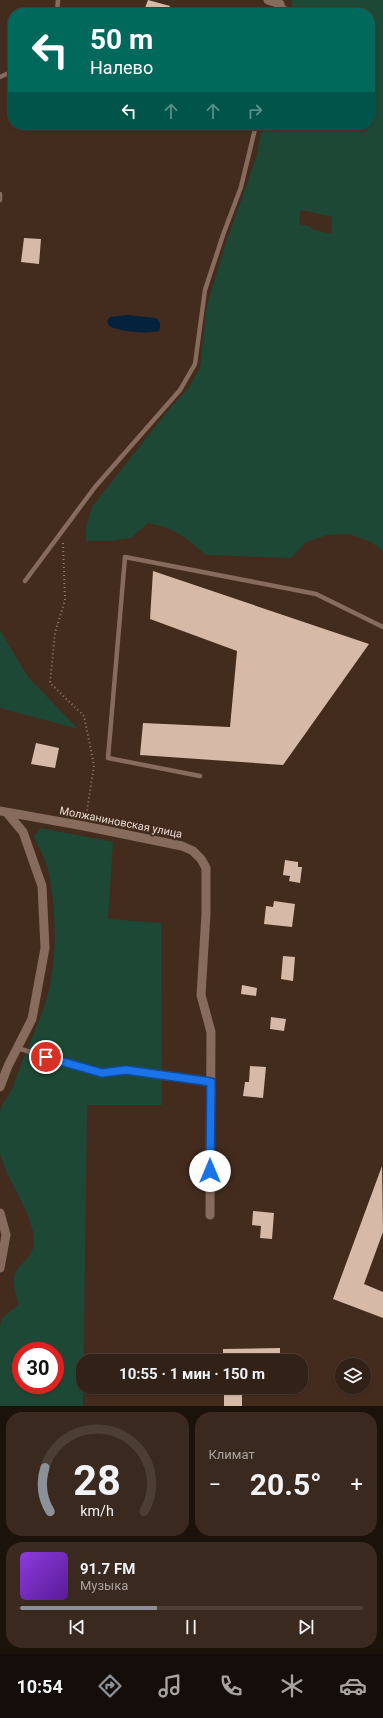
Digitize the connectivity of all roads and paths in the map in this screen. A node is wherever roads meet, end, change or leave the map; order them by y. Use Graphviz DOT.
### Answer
graph roads {
  1 [pos="268,0"];
  2 [pos="280,4"];
  3 [pos="285,8"];
  4 [pos="255,130"];
  5 [pos="0,194"];
  6 [pos="0,200"];
  7 [pos="63,530"];
  8 [pos="24,581"];
  9 [pos="383,627"];
  10 [pos="200,776"];
  11 [pos="4,812"];
  12 [pos="84,826"];
  13 [pos="17,1048"];
  14 [pos="211,1082"];
  15 [pos="0,1087"];
  16 [pos="0,1213"];
  17 [pos="210,1215"];
  18 [pos="0,1268"];
  1 -- 2 [label="street"];
  2 -- 3 [label="lane"];
  4 -- 7 [label="lane"];
  5 -- 6 [label="lane"];
  7 -- 8 [label="lane"];
  7 -- 12 [label="path"];
  9 -- 10 [label="lane"];
  11 -- 12 [label="street, Молжаниновская улица"];
  11 -- 13 [label="street, Молжаниновская улица"];
  12 -- 14 [label="street, Молжаниновская улица"];
  13 -- 14 [label="lane"];
  13 -- 15 [label="street, Молжаниновская улица"];
  14 -- 17 [label="street, Молжаниновская улица"];
  16 -- 18 [label="street"];
}
